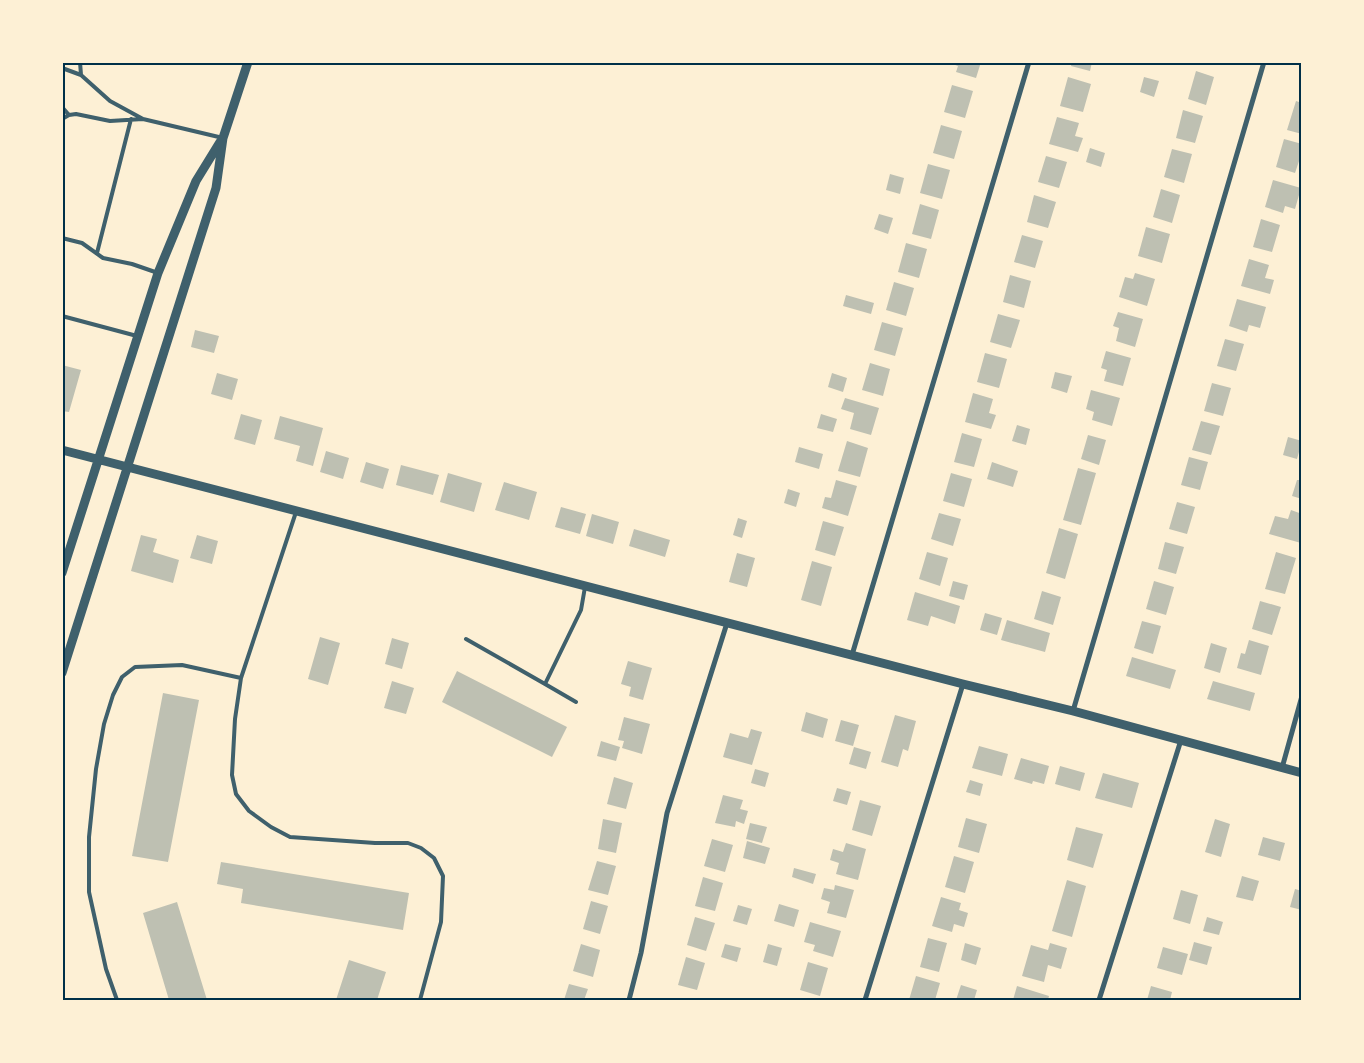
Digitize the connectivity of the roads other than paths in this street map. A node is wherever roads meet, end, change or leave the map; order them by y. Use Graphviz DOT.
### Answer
graph roads {
  1 [pos="80,62"];
  2 [pos="248,62"];
  3 [pos="1028,62"];
  4 [pos="1264,62"];
  5 [pos="62,68"];
  6 [pos="81,75"];
  7 [pos="62,107"];
  8 [pos="68,115"];
  9 [pos="143,118"];
  10 [pos="62,119"];
  11 [pos="131,119"];
  12 [pos="223,138"];
  13 [pos="62,238"];
  14 [pos="96,253"];
  15 [pos="158,273"];
  16 [pos="62,316"];
  17 [pos="138,336"];
  18 [pos="62,450"];
  19 [pos="99,459"];
  20 [pos="128,466"];
  21 [pos="297,510"];
  22 [pos="62,574"];
  23 [pos="585,585"];
  24 [pos="728,623"];
  25 [pos="466,639"];
  26 [pos="852,654"];
  27 [pos="62,674"];
  28 [pos="241,678"];
  29 [pos="545,684"];
  30 [pos="963,684"];
  31 [pos="1302,696"];
  32 [pos="576,702"];
  33 [pos="1073,711"];
  34 [pos="1181,740"];
  35 [pos="1282,768"];
  36 [pos="1302,773"];
  37 [pos="117,1000"];
  38 [pos="420,1000"];
  39 [pos="629,1000"];
  40 [pos="865,1000"];
  41 [pos="1099,1000"];
  1 -- 6 [label="lane"];
  2 -- 12 [label="street"];
  3 -- 26 [label="street"];
  4 -- 33 [label="street"];
  5 -- 6 [label="lane"];
  6 -- 9 [label="lane"];
  7 -- 8 [label="lane"];
  8 -- 10 [label="lane"];
  8 -- 11 [label="lane"];
  9 -- 11 [label="lane"];
  9 -- 12 [label="lane"];
  11 -- 14 [label="lane"];
  12 -- 15 [label="street"];
  12 -- 20 [label="street"];
  13 -- 14 [label="lane"];
  14 -- 15 [label="lane"];
  15 -- 17 [label="street"];
  16 -- 17 [label="lane"];
  17 -- 19 [label="street"];
  18 -- 19 [label="street"];
  19 -- 20 [label="street"];
  19 -- 22 [label="street"];
  20 -- 21 [label="street"];
  20 -- 27 [label="street"];
  21 -- 23 [label="street"];
  21 -- 28 [label="lane"];
  23 -- 24 [label="street"];
  23 -- 29 [label="lane"];
  24 -- 26 [label="street"];
  24 -- 39 [label="street"];
  25 -- 29 [label="lane"];
  26 -- 30 [label="street"];
  28 -- 37 [label="lane"];
  28 -- 38 [label="lane"];
  29 -- 32 [label="lane"];
  30 -- 33 [label="street"];
  30 -- 40 [label="street"];
  31 -- 35 [label="street"];
  33 -- 34 [label="street"];
  34 -- 35 [label="street"];
  34 -- 41 [label="street"];
  35 -- 36 [label="street"];
}
